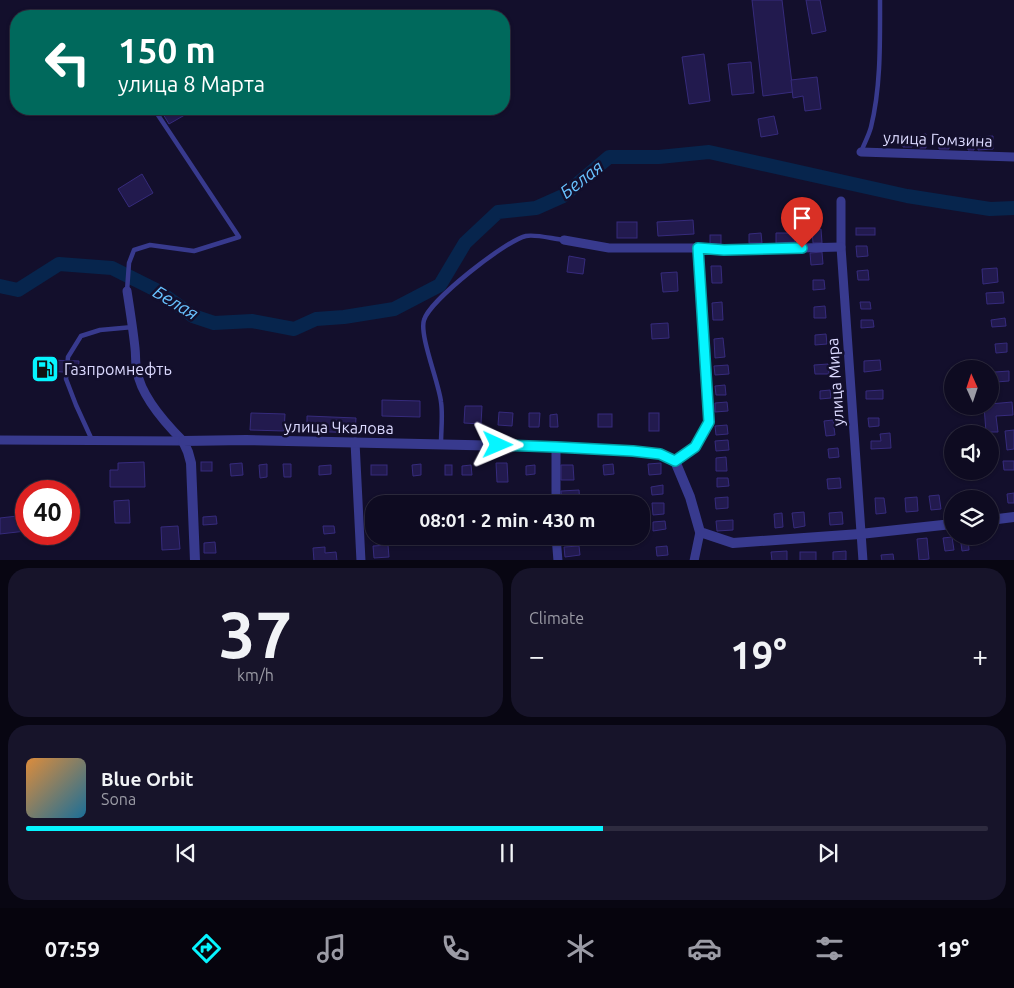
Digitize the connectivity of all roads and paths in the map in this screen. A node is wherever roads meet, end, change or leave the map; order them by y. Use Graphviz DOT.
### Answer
graph roads {
  1 [pos="880,0"];
  2 [pos="158,115"];
  3 [pos="861,152"];
  4 [pos="1014,157"];
  5 [pos="841,201"];
  6 [pos="564,240"];
  7 [pos="841,247"];
  8 [pos="698,248"];
  9 [pos="127,291"];
  10 [pos="132,327"];
  11 [pos="0,440"];
  12 [pos="92,440"];
  13 [pos="183,441"];
  14 [pos="355,442"];
  15 [pos="441,444"];
  16 [pos="556,447"];
  17 [pos="675,461"];
  18 [pos="556,495"];
  19 [pos="1014,517"];
  20 [pos="999,519"];
  21 [pos="944,525"];
  22 [pos="700,532"];
  23 [pos="860,534"];
  24 [pos="557,545"];
  25 [pos="195,560"];
  26 [pos="361,560"];
  27 [pos="558,560"];
  28 [pos="694,560"];
  29 [pos="863,560"];
  1 -- 3 [label="lane"];
  2 -- 9 [label="lane"];
  3 -- 4 [label="street, улица Гомзина"];
  5 -- 7 [label="street, улица Мира"];
  6 -- 8 [label="street"];
  6 -- 15 [label="lane"];
  7 -- 8 [label="street"];
  7 -- 23 [label="street, улица Мира"];
  8 -- 17 [label="street"];
  9 -- 10 [label="street"];
  10 -- 12 [label="lane"];
  10 -- 13 [label="street"];
  11 -- 12 [label="street, улица Чкалова"];
  12 -- 13 [label="street, улица Чкалова"];
  13 -- 14 [label="street, улица Чкалова"];
  13 -- 25 [label="street"];
  14 -- 15 [label="street, улица Чкалова"];
  14 -- 26 [label="street"];
  15 -- 16 [label="street, улица Чкалова"];
  16 -- 17 [label="street, улица Чкалова"];
  16 -- 18 [label="street"];
  17 -- 22 [label="street"];
  19 -- 20 [label="street"];
  21 -- 23 [label="street"];
  22 -- 23 [label="street"];
  22 -- 28 [label="street"];
  23 -- 29 [label="street, улица Мира"];
  24 -- 27 [label="street"];
}
